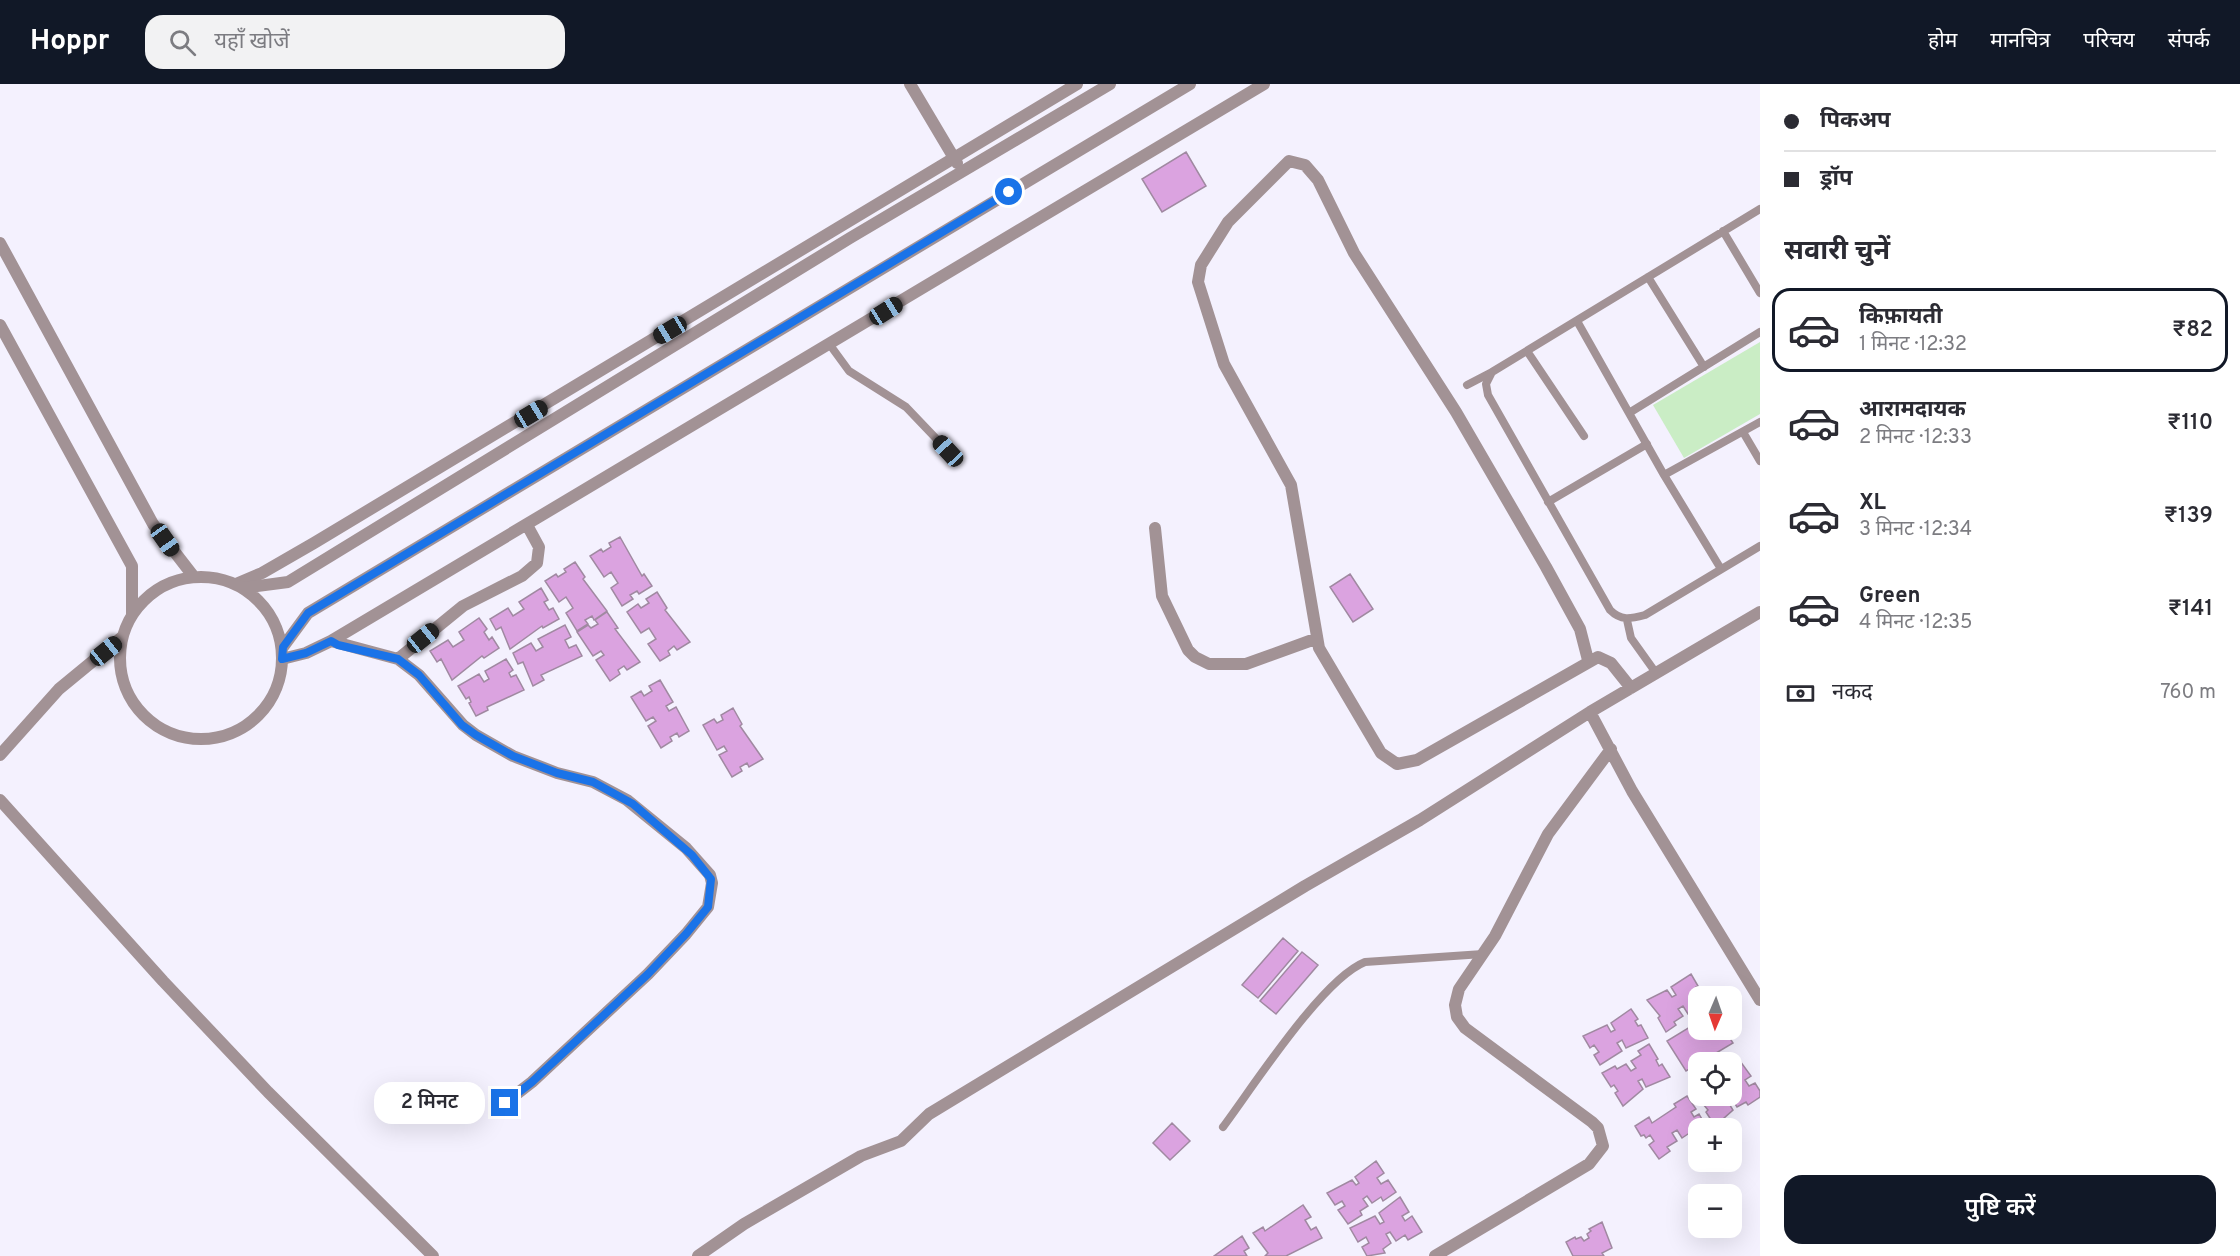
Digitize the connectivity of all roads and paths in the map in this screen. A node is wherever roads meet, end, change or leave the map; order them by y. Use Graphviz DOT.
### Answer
graph roads {
  1 [pos="910,84"];
  2 [pos="1077,84"];
  3 [pos="1110,84"];
  4 [pos="1190,84"];
  5 [pos="1264,84"];
  6 [pos="954,157"];
  7 [pos="962,171"];
  8 [pos="1760,209"];
  9 [pos="1723,231"];
  10 [pos="0,243"];
  11 [pos="1648,277"];
  12 [pos="1760,293"];
  13 [pos="1577,321"];
  14 [pos="0,325"];
  15 [pos="1760,332"];
  16 [pos="830,345"];
  17 [pos="1527,351"];
  18 [pos="1704,367"];
  19 [pos="1492,372"];
  20 [pos="1467,385"];
  21 [pos="1629,413"];
  22 [pos="1760,422"];
  23 [pos="1743,432"];
  24 [pos="1584,436"];
  25 [pos="1647,444"];
  26 [pos="948,451"];
  27 [pos="1760,461"];
  28 [pos="1664,475"];
  29 [pos="1548,502"];
  30 [pos="527,525"];
  31 [pos="1155,528"];
  32 [pos="1760,546"];
  33 [pos="1721,569"];
  34 [pos="194,577"];
  35 [pos="240,586"];
  36 [pos="1760,612"];
  37 [pos="132,614"];
  38 [pos="1627,620"];
  39 [pos="121,638"];
  40 [pos="1315,639"];
  41 [pos="331,641"];
  42 [pos="283,653"];
  43 [pos="398,659"];
  44 [pos="1588,660"];
  45 [pos="1656,673"];
  46 [pos="1631,688"];
  47 [pos="1590,712"];
  48 [pos="1611,749"];
  49 [pos="0,754"];
  50 [pos="0,800"];
  51 [pos="1483,954"];
  52 [pos="1760,1000"];
  53 [pos="505,1103"];
  54 [pos="1223,1127"];
  55 [pos="433,1256"];
  56 [pos="698,1256"];
  57 [pos="1435,1256"];
  1 -- 6 [label="street"];
  2 -- 6 [label="street"];
  3 -- 7 [label="street"];
  4 -- 42 [label="street"];
  5 -- 16 [label="street"];
  6 -- 7 [label="street"];
  6 -- 35 [label="street"];
  7 -- 35 [label="street"];
  8 -- 9 [label="lane"];
  9 -- 11 [label="lane"];
  9 -- 12 [label="lane"];
  10 -- 34 [label="street"];
  11 -- 13 [label="lane"];
  11 -- 18 [label="lane"];
  13 -- 17 [label="lane"];
  13 -- 21 [label="lane"];
  14 -- 37 [label="street"];
  15 -- 18 [label="lane"];
  16 -- 26 [label="lane"];
  16 -- 30 [label="street"];
  17 -- 19 [label="lane"];
  17 -- 24 [label="lane"];
  18 -- 21 [label="lane"];
  19 -- 20 [label="lane"];
  19 -- 29 [label="lane"];
  21 -- 25 [label="lane"];
  22 -- 23 [label="lane"];
  23 -- 27 [label="lane"];
  23 -- 28 [label="lane"];
  25 -- 28 [label="lane"];
  25 -- 29 [label="lane"];
  28 -- 33 [label="lane"];
  29 -- 38 [label="lane"];
  30 -- 41 [label="street"];
  30 -- 43 [label="street"];
  31 -- 40 [label="street"];
  32 -- 33 [label="lane"];
  33 -- 38 [label="lane"];
  34 -- 35 [label="street"];
  34 -- 37 [label="street"];
  35 -- 42 [label="street"];
  36 -- 45 [label="street"];
  37 -- 39 [label="street"];
  38 -- 45 [label="lane"];
  39 -- 42 [label="street"];
  39 -- 49 [label="street"];
  40 -- 44 [label="street"];
  40 -- 44 [label="street"];
  41 -- 42 [label="street"];
  41 -- 43 [label="street"];
  43 -- 53 [label="street"];
  44 -- 46 [label="street"];
  45 -- 46 [label="street"];
  46 -- 47 [label="street"];
  47 -- 48 [label="street"];
  47 -- 56 [label="street"];
  48 -- 51 [label="street"];
  48 -- 52 [label="street"];
  50 -- 55 [label="street"];
  51 -- 54 [label="lane"];
  51 -- 57 [label="street"];
}
